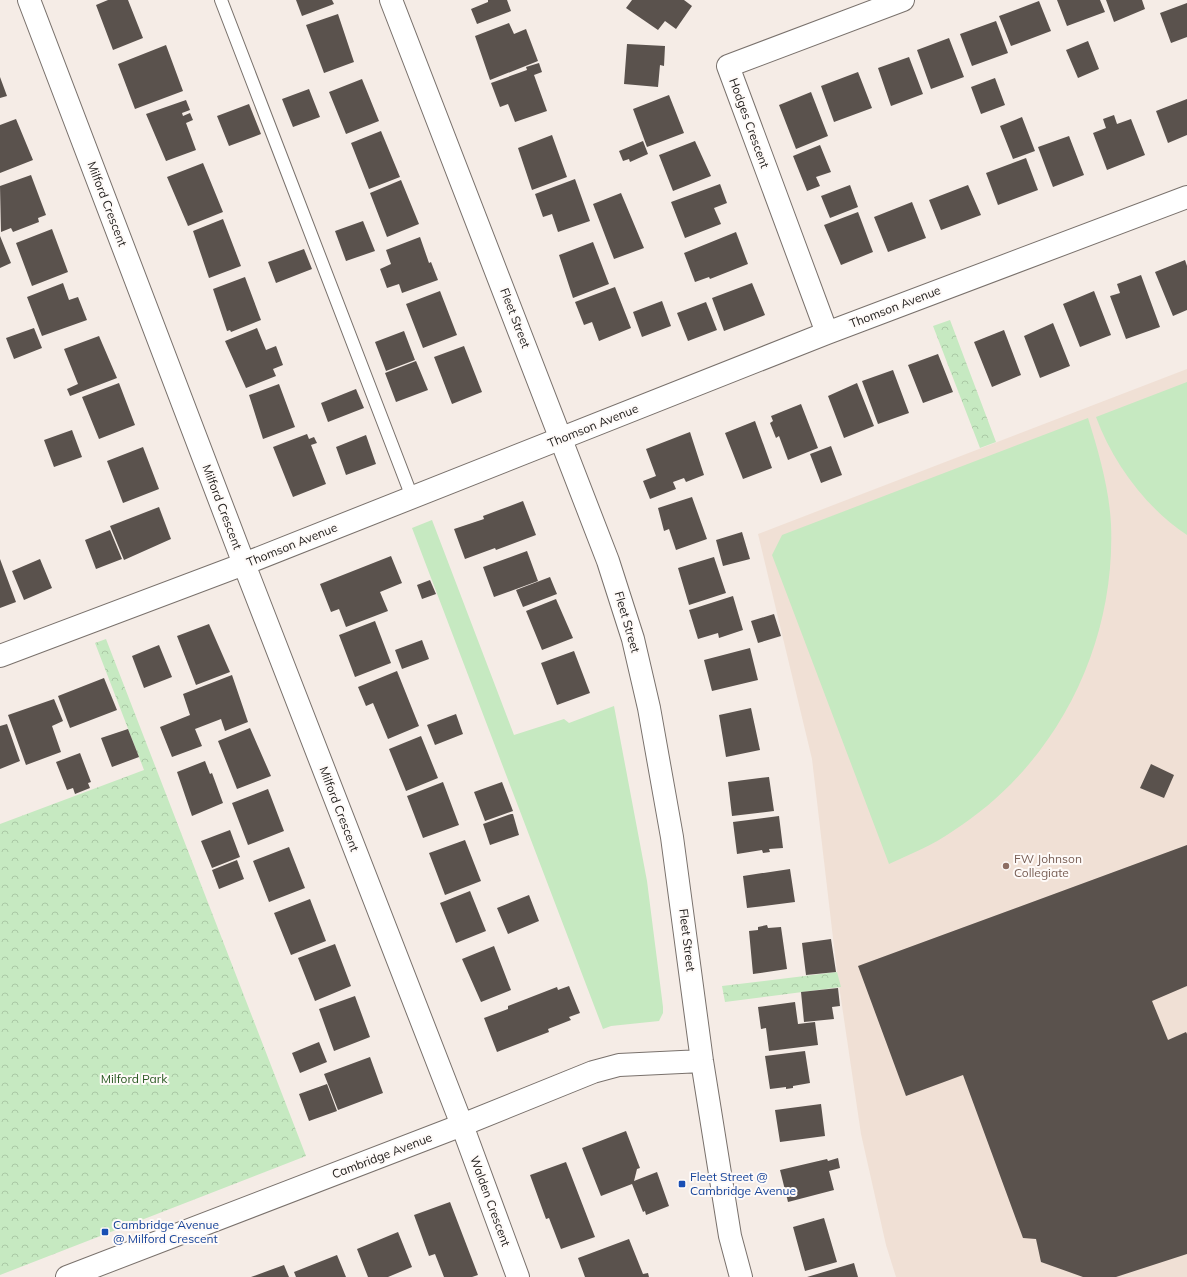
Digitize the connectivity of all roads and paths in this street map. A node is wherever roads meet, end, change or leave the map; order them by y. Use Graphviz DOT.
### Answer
graph roads {
  1 [pos="29,0"];
  2 [pos="220,0"];
  3 [pos="391,0"];
  4 [pos="904,0"];
  5 [pos="1187,197"];
  6 [pos="827,333"];
  7 [pos="562,438"];
  8 [pos="412,497"];
  9 [pos="244,564"];
  10 [pos="0,656"];
  11 [pos="702,1061"];
  12 [pos="462,1125"];
  13 [pos="67,1277"];
  14 [pos="518,1277"];
  15 [pos="741,1277"];
  1 -- 9 [label="street, Milford Crescent"];
  2 -- 8 [label="lane"];
  3 -- 7 [label="street, Fleet Street"];
  4 -- 6 [label="street, Hodges Crescent"];
  5 -- 6 [label="street, Thomson Avenue"];
  6 -- 7 [label="street, Thomson Avenue"];
  7 -- 8 [label="street, Thomson Avenue"];
  7 -- 11 [label="street, Fleet Street"];
  8 -- 9 [label="street, Thomson Avenue"];
  9 -- 10 [label="street, Thomson Avenue"];
  9 -- 12 [label="street, Milford Crescent"];
  11 -- 12 [label="street, Cambridge Avenue"];
  11 -- 15 [label="street, Fleet Street"];
  12 -- 13 [label="street, Cambridge Avenue"];
  12 -- 14 [label="street, Walden Crescent"];
}
